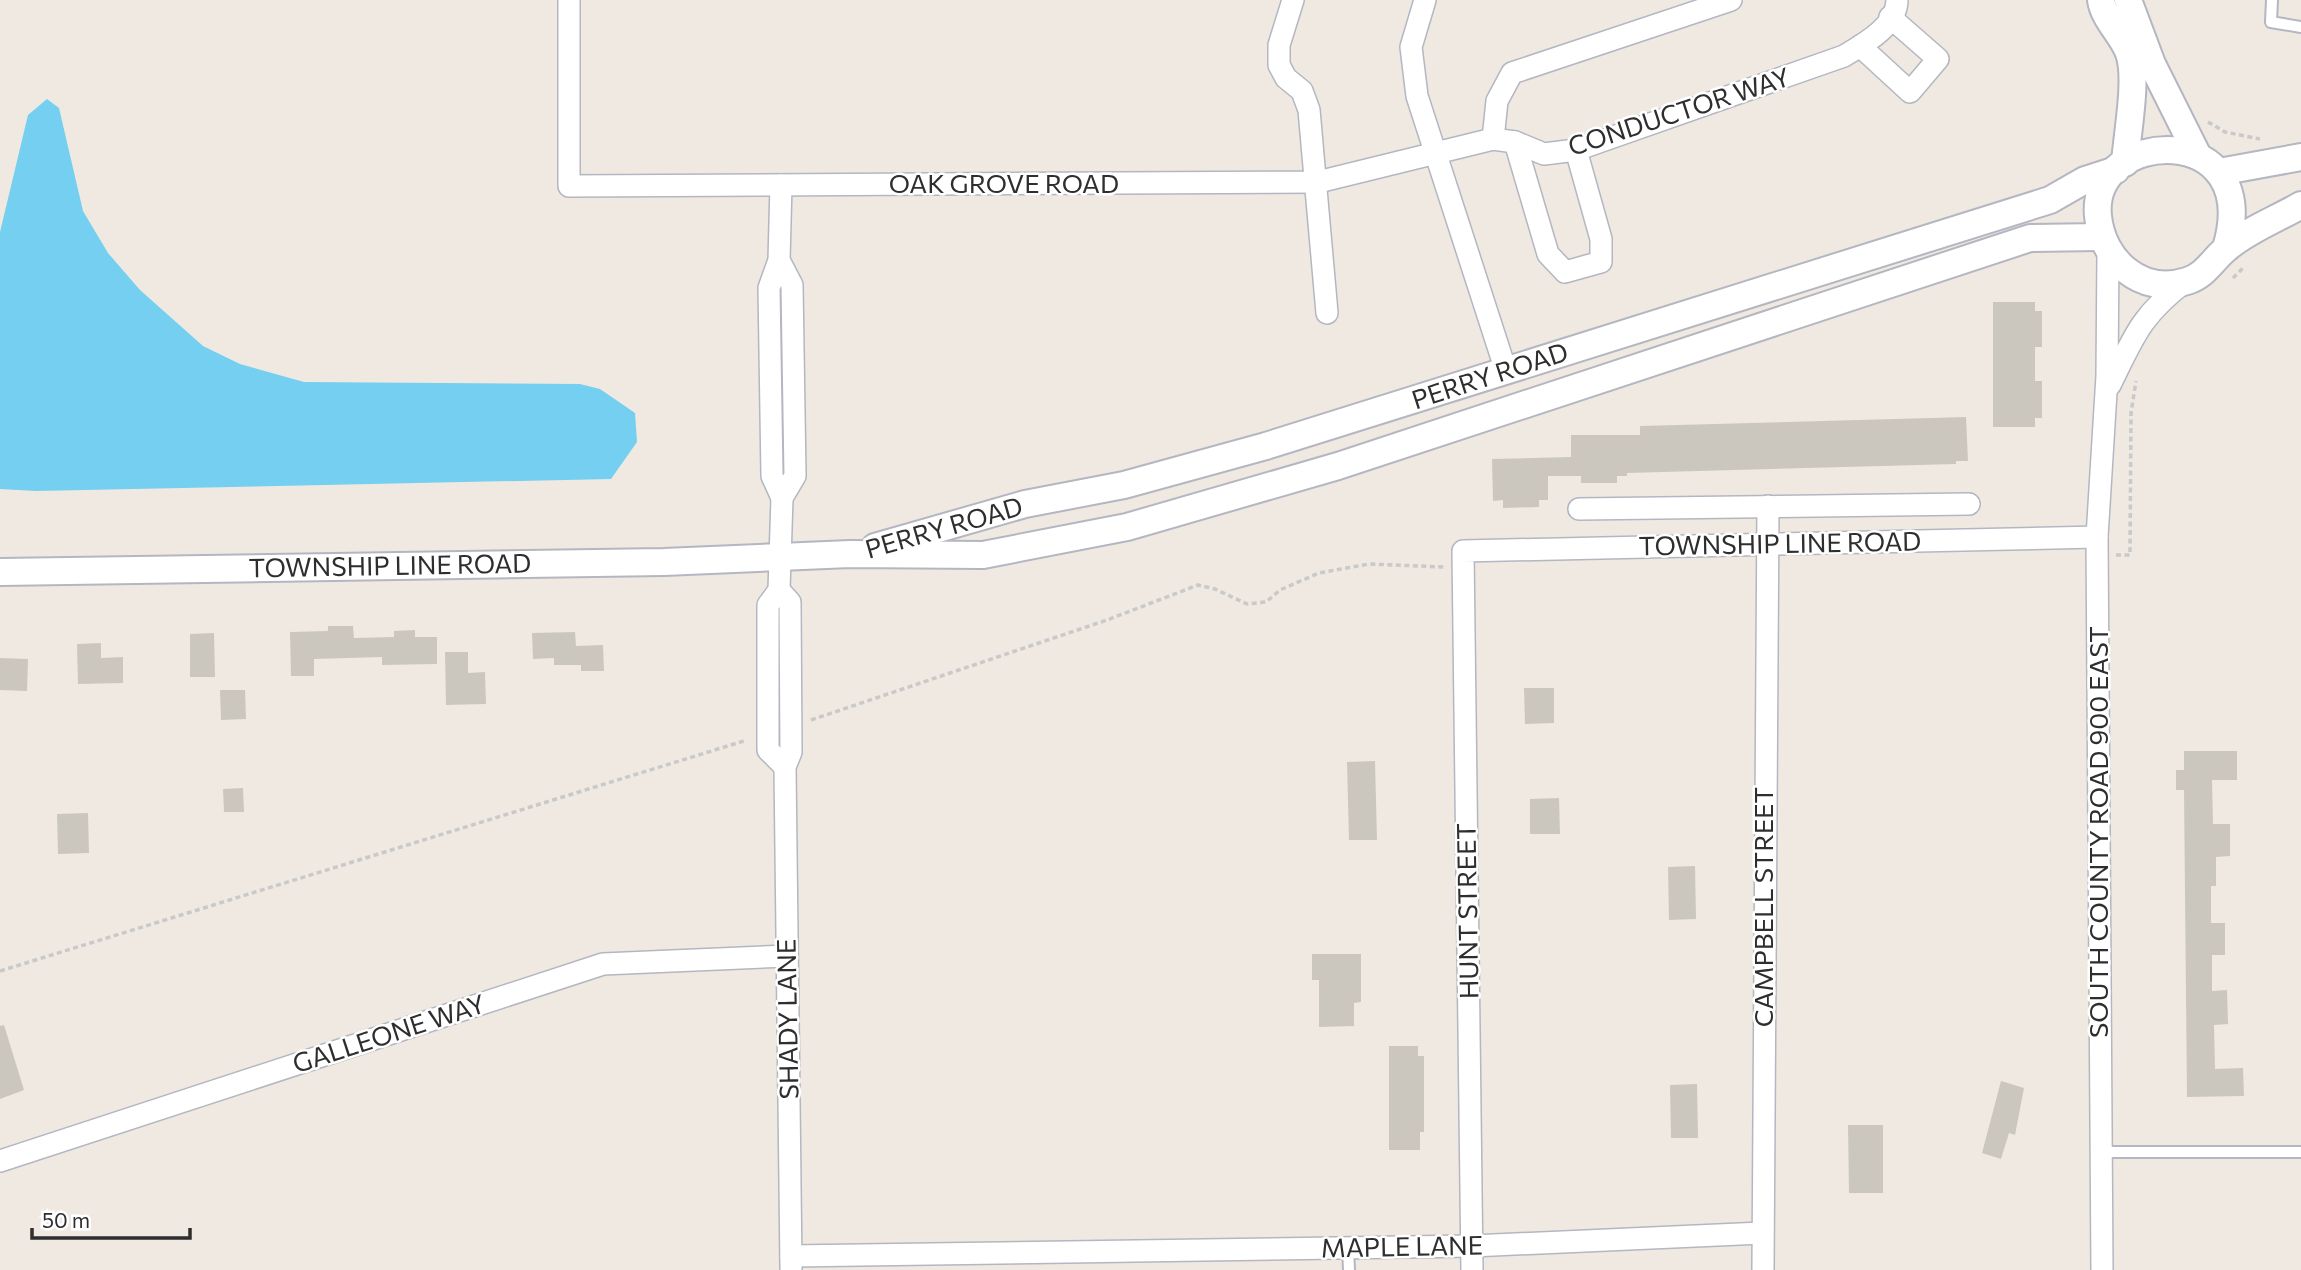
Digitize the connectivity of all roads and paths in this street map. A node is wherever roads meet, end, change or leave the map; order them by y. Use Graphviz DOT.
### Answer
graph roads {
  1 [pos="569,0"];
  2 [pos="1293,0"];
  3 [pos="1426,0"];
  4 [pos="1731,0"];
  5 [pos="2101,0"];
  6 [pos="2128,0"];
  7 [pos="2272,0"];
  8 [pos="1893,8"];
  9 [pos="2301,27"];
  10 [pos="1860,46"];
  11 [pos="2204,120"];
  12 [pos="1493,139"];
  13 [pos="1515,142"];
  14 [pos="1576,150"];
  15 [pos="1435,155"];
  16 [pos="2198,156"];
  17 [pos="2288,159"];
  18 [pos="2120,166"];
  19 [pos="2219,172"];
  20 [pos="1318,182"];
  21 [pos="781,185"];
  22 [pos="2301,205"];
  23 [pos="2104,244"];
  24 [pos="2226,248"];
  25 [pos="2186,281"];
  26 [pos="1327,313"];
  27 [pos="1506,371"];
  28 [pos="2106,393"];
  29 [pos="1969,504"];
  30 [pos="1768,506"];
  31 [pos="1578,509"];
  32 [pos="2096,537"];
  33 [pos="1767,545"];
  34 [pos="1463,551"];
  35 [pos="850,554"];
  36 [pos="780,559"];
  37 [pos="0,572"];
  38 [pos="1319,573"];
  39 [pos="779,590"];
  40 [pos="791,727"];
  41 [pos="768,734"];
  42 [pos="785,767"];
  43 [pos="787,956"];
  44 [pos="0,971"];
  45 [pos="2101,1152"];
  46 [pos="2301,1152"];
  47 [pos="0,1161"];
  48 [pos="1762,1233"];
  49 [pos="1472,1246"];
  50 [pos="1348,1248"];
  51 [pos="791,1263"];
  52 [pos="1349,1270"];
  53 [pos="1472,1270"];
  54 [pos="1763,1270"];
  55 [pos="2102,1270"];
  1 -- 21 [label="street, OAK GROVE ROAD"];
  2 -- 20 [label="street"];
  3 -- 15 [label="street"];
  4 -- 12 [label="street"];
  5 -- 18 [label="street"];
  6 -- 16 [label="street"];
  7 -- 9 [label="lane"];
  8 -- 10 [label="street, CONDUCTOR WAY"];
  8 -- 10 [label="street"];
  10 -- 14 [label="street, CONDUCTOR WAY"];
  11 -- 17 [label="path"];
  12 -- 13 [label="street, CONDUCTOR WAY"];
  12 -- 15 [label="street, CONDUCTOR WAY"];
  13 -- 14 [label="street, CONDUCTOR WAY"];
  13 -- 14 [label="street"];
  15 -- 20 [label="street, OAK GROVE ROAD"];
  15 -- 27 [label="street"];
  16 -- 18 [label="street, PERRY ROAD"];
  16 -- 19 [label="street, PERRY ROAD"];
  17 -- 19 [label="street"];
  18 -- 23 [label="street"];
  18 -- 27 [label="street, PERRY ROAD"];
  19 -- 24 [label="street"];
  20 -- 21 [label="street, OAK GROVE ROAD"];
  20 -- 26 [label="street"];
  21 -- 36 [label="street"];
  22 -- 24 [label="street"];
  23 -- 25 [label="street"];
  23 -- 28 [label="street, SOUTH COUNTY ROAD 900 EAST"];
  23 -- 35 [label="street, PERRY ROAD"];
  24 -- 25 [label="street"];
  25 -- 28 [label="street, SOUTH COUNTY ROAD 900 EAST"];
  27 -- 35 [label="street, PERRY ROAD"];
  28 -- 32 [label="street, SOUTH COUNTY ROAD 900 EAST"];
  29 -- 30 [label="street"];
  30 -- 31 [label="street"];
  30 -- 33 [label="street, CAMPBELL STREET"];
  32 -- 33 [label="street, TOWNSHIP LINE ROAD"];
  32 -- 45 [label="street, SOUTH COUNTY ROAD 900 EAST"];
  33 -- 34 [label="street, TOWNSHIP LINE ROAD"];
  33 -- 48 [label="street, CAMPBELL STREET"];
  34 -- 49 [label="street, HUNT STREET"];
  35 -- 36 [label="street, TOWNSHIP LINE ROAD"];
  36 -- 37 [label="street, TOWNSHIP LINE ROAD"];
  36 -- 39 [label="street, SHADY LANE"];
  38 -- 40 [label="path"];
  39 -- 40 [label="street, SHADY LANE"];
  39 -- 41 [label="street, SHADY LANE"];
  40 -- 42 [label="street, SHADY LANE"];
  41 -- 42 [label="street, SHADY LANE"];
  41 -- 44 [label="path"];
  42 -- 43 [label="street, SHADY LANE"];
  43 -- 47 [label="street, GALLEONE WAY"];
  43 -- 51 [label="street, SHADY LANE"];
  45 -- 46 [label="lane"];
  45 -- 55 [label="street, SOUTH COUNTY ROAD 900 EAST"];
  48 -- 49 [label="street, MAPLE LANE"];
  48 -- 54 [label="street, CAMPBELL STREET"];
  49 -- 50 [label="street, MAPLE LANE"];
  49 -- 53 [label="street, HUNT STREET"];
  50 -- 51 [label="street, MAPLE LANE"];
  50 -- 52 [label="lane"];
}
